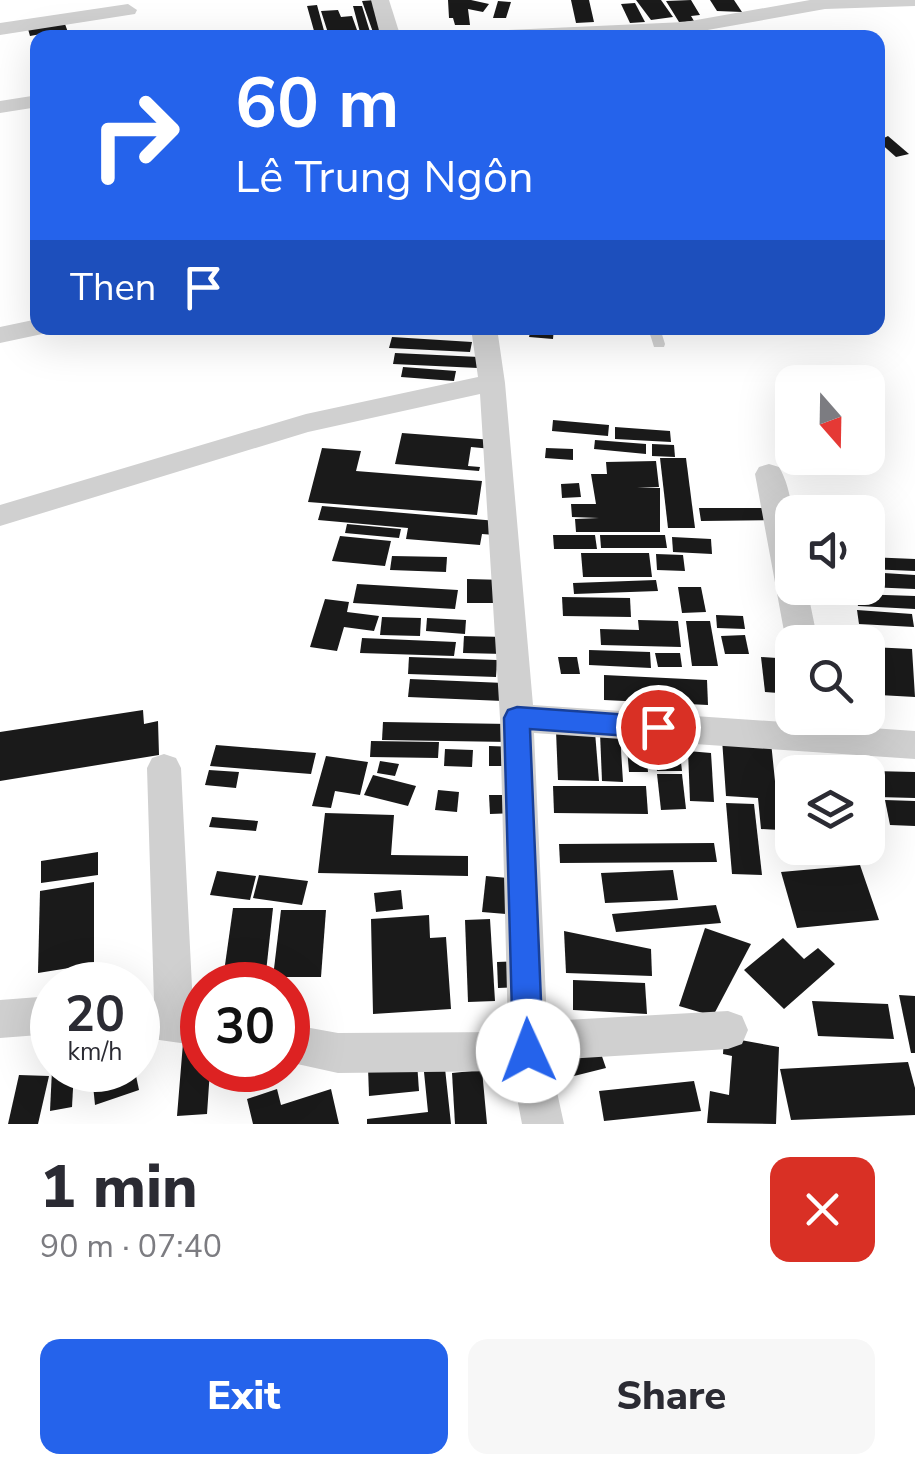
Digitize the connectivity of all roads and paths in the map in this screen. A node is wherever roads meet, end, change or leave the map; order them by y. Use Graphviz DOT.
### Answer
graph roads {
  1 [pos="380,0"];
  2 [pos="915,0"];
  3 [pos="751,8"];
  4 [pos="129,11"];
  5 [pos="0,29"];
  6 [pos="389,30"];
  7 [pos="641,30"];
  8 [pos="30,102"];
  9 [pos="0,107"];
  10 [pos="30,329"];
  11 [pos="0,335"];
  12 [pos="485,335"];
  13 [pos="656,335"];
  14 [pos="659,344"];
  15 [pos="492,382"];
  16 [pos="769,474"];
  17 [pos="0,516"];
  18 [pos="799,625"];
  19 [pos="517,718"];
  20 [pos="775,727"];
  21 [pos="855,735"];
  22 [pos="915,745"];
  23 [pos="164,768"];
  24 [pos="30,1017"];
  25 [pos="0,1019"];
  26 [pos="171,1022"];
  27 [pos="728,1030"];
  28 [pos="528,1046"];
  29 [pos="310,1047"];
  30 [pos="544,1124"];
  1 -- 6 [label="street"];
  2 -- 3 [label="street"];
  3 -- 7 [label="street"];
  4 -- 5 [label="street"];
  8 -- 9 [label="street"];
  10 -- 11 [label="street"];
  12 -- 15 [label="street"];
  13 -- 14 [label="lane"];
  15 -- 17 [label="street"];
  15 -- 19 [label="street"];
  16 -- 18 [label="street"];
  19 -- 20 [label="street"];
  19 -- 28 [label="street"];
  21 -- 22 [label="street"];
  23 -- 26 [label="street"];
  24 -- 25 [label="street"];
  27 -- 28 [label="street"];
  28 -- 29 [label="street"];
  28 -- 30 [label="street"];
}
